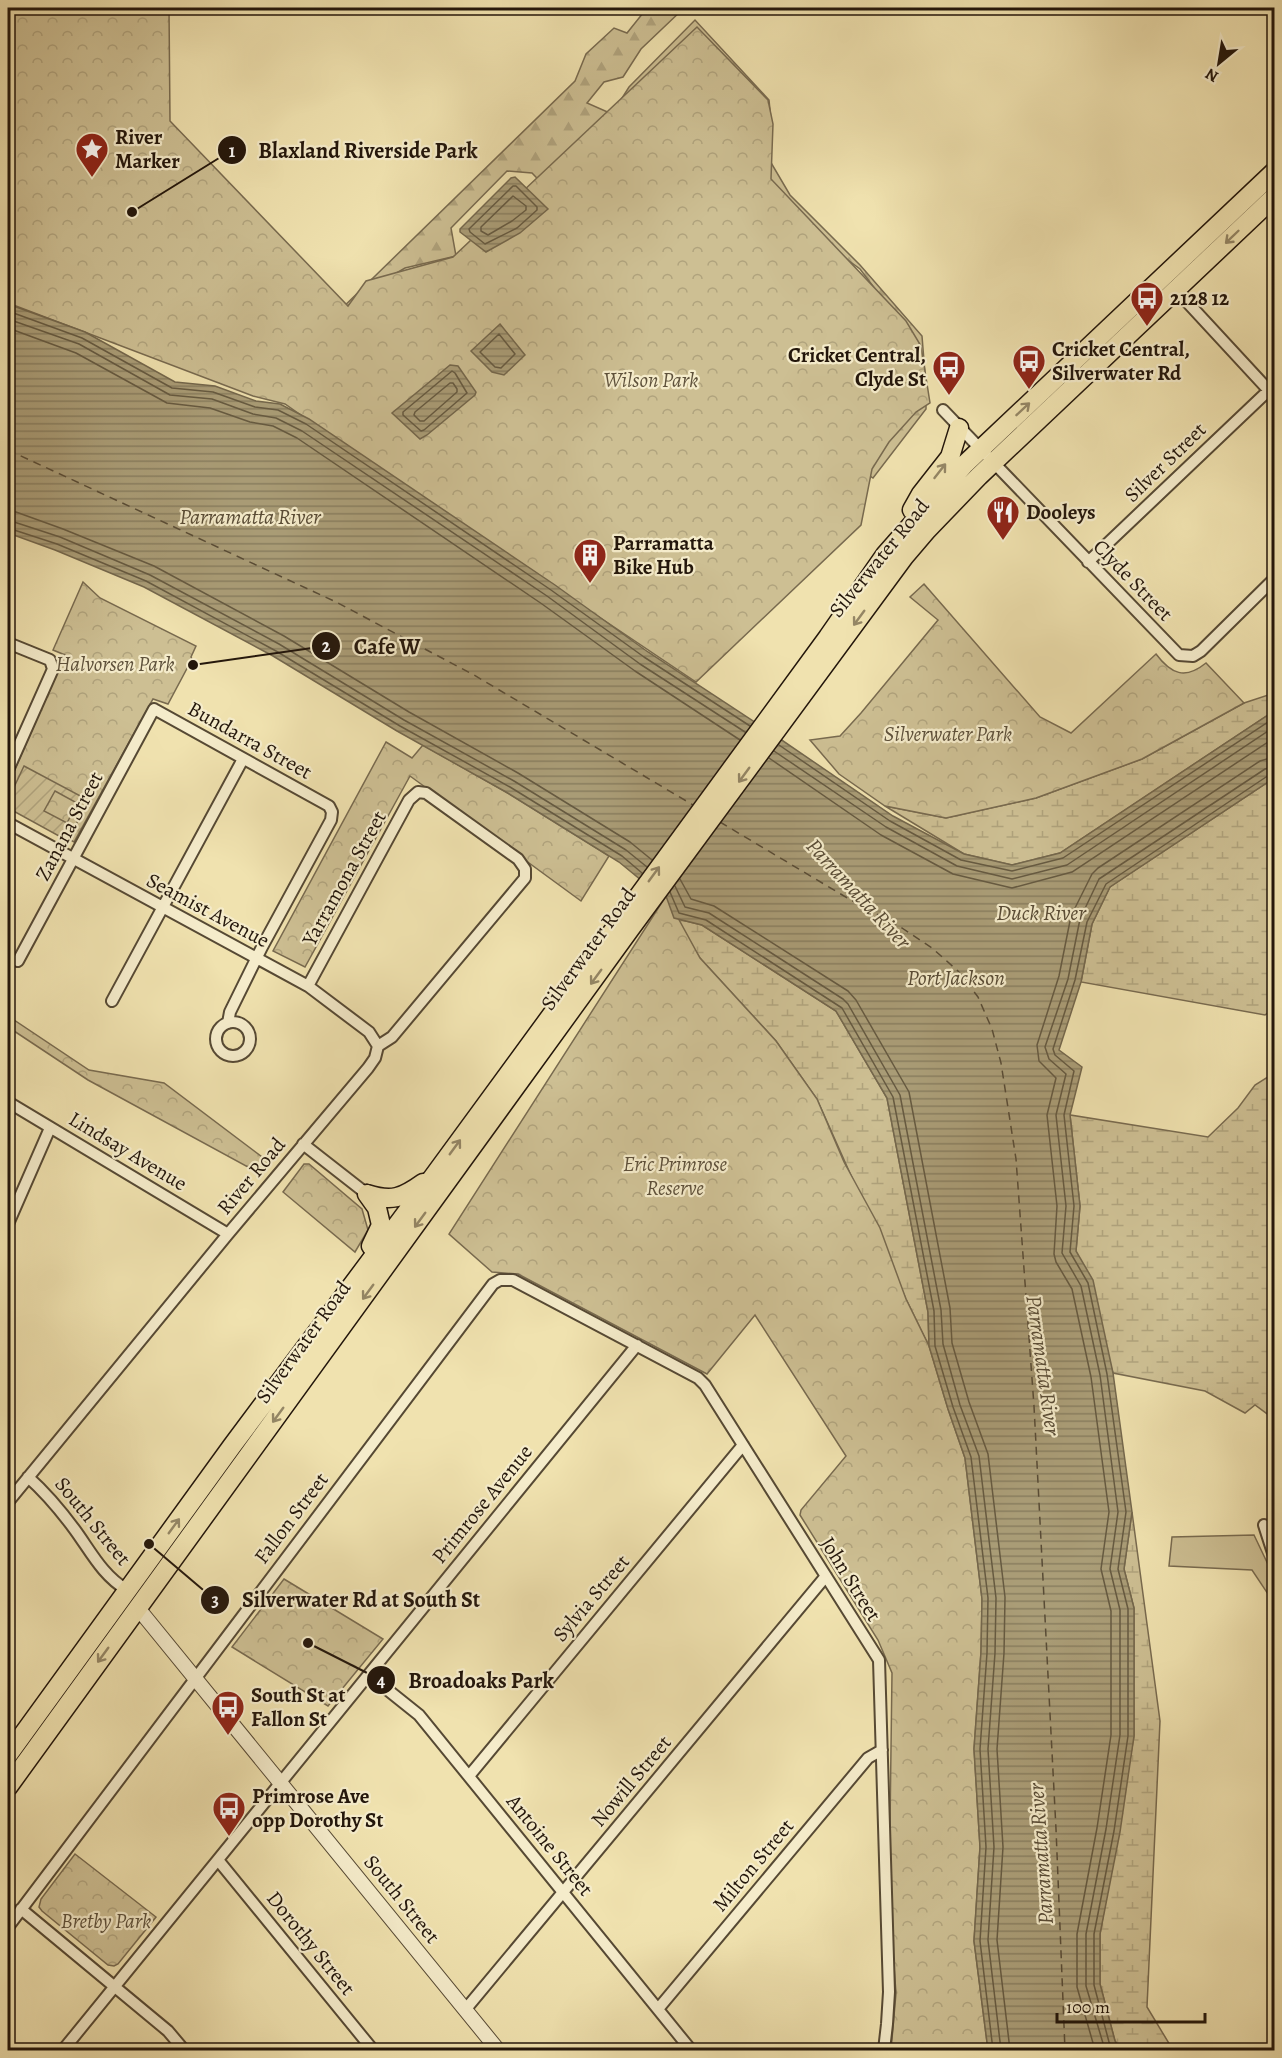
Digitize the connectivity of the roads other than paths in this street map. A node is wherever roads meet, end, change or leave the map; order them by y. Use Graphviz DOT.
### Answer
graph roads {
  1 [pos="1275,172"];
  2 [pos="1275,197"];
  3 [pos="1176,290"];
  4 [pos="1272,393"];
  5 [pos="943,410"];
  6 [pos="959,428"];
  7 [pos="987,456"];
  8 [pos="1088,562"];
  9 [pos="889,563"];
  10 [pos="1275,579"];
  11 [pos="8,643"];
  12 [pos="154,709"];
  13 [pos="243,759"];
  14 [pos="8,770"];
  15 [pos="418,792"];
  16 [pos="8,823"];
  17 [pos="74,858"];
  18 [pos="162,908"];
  19 [pos="625,925"];
  20 [pos="257,958"];
  21 [pos="18,961"];
  22 [pos="308,986"];
  23 [pos="112,1001"];
  24 [pos="228,1023"];
  25 [pos="378,1046"];
  26 [pos="8,1102"];
  27 [pos="50,1128"];
  28 [pos="303,1144"];
  29 [pos="433,1177"];
  30 [pos="367,1194"];
  31 [pos="11,1210"];
  32 [pos="8,1224"];
  33 [pos="228,1234"];
  34 [pos="500,1280"];
  35 [pos="321,1325"];
  36 [pos="637,1345"];
  37 [pos="743,1445"];
  38 [pos="28,1477"];
  39 [pos="8,1502"];
  40 [pos="1264,1525"];
  41 [pos="1275,1556"];
  42 [pos="826,1576"];
  43 [pos="127,1590"];
  44 [pos="137,1607"];
  45 [pos="369,1675"];
  46 [pos="194,1678"];
  47 [pos="25,1729"];
  48 [pos="8,1743"];
  49 [pos="882,1750"];
  50 [pos="8,1755"];
  51 [pos="469,1776"];
  52 [pos="281,1782"];
  53 [pos="9,1787"];
  54 [pos="218,1860"];
  55 [pos="564,1892"];
  56 [pos="21,1909"];
  57 [pos="8,1927"];
  58 [pos="115,1987"];
  59 [pos="658,2009"];
  60 [pos="465,2010"];
  61 [pos="63,2050"];
  62 [pos="184,2050"];
  63 [pos="373,2050"];
  64 [pos="498,2050"];
  65 [pos="692,2050"];
  66 [pos="884,2050"];
  7 -- 1 [label="highway, Silverwater Road, one-way"];
  2 -- 3 [label="highway, Silverwater Road, one-way"];
  3 -- 4 [label="street"];
  3 -- 7 [label="highway, Silverwater Road"];
  4 -- 8 [label="street, Silver Street"];
  5 -- 6 [label="street, Clyde Street"];
  6 -- 7 [label="street, Clyde Street"];
  9 -- 6 [label="highway, one-way"];
  7 -- 8 [label="street, Clyde Street"];
  7 -- 9 [label="highway, Silverwater Road"];
  8 -- 10 [label="street, Clyde Street"];
  9 -- 19 [label="highway, Silverwater Road"];
  11 -- 14 [label="street"];
  12 -- 13 [label="street, Bundarra Street"];
  12 -- 17 [label="street, Zanana Street"];
  13 -- 18 [label="street"];
  13 -- 20 [label="street, Bundarra Street"];
  15 -- 22 [label="street, Yarramona Street"];
  15 -- 25 [label="street, River Road"];
  16 -- 17 [label="street, Seamist Avenue"];
  17 -- 18 [label="street, Seamist Avenue"];
  17 -- 21 [label="street, Zanana Street"];
  18 -- 20 [label="street, Seamist Avenue"];
  18 -- 23 [label="street"];
  29 -- 19 [label="highway, Silverwater Road, one-way"];
  19 -- 44 [label="highway, Silverwater Road, one-way"];
  20 -- 22 [label="street, Seamist Avenue"];
  20 -- 24 [label="street"];
  22 -- 25 [label="street, Seamist Avenue"];
  25 -- 28 [label="street, River Road"];
  26 -- 27 [label="street, Lindsay Avenue"];
  27 -- 31 [label="street"];
  27 -- 33 [label="street, Lindsay Avenue"];
  28 -- 30 [label="street"];
  28 -- 33 [label="street, River Road"];
  29 -- 30 [label="highway"];
  29 -- 35 [label="highway, Silverwater Road"];
  30 -- 35 [label="highway"];
  31 -- 32 [label="street"];
  33 -- 38 [label="street, River Road"];
  34 -- 36 [label="street, John Street"];
  34 -- 46 [label="street, Fallon Street"];
  43 -- 35 [label="highway, Silverwater Road, one-way"];
  36 -- 37 [label="street, John Street"];
  36 -- 45 [label="street, Primrose Avenue"];
  37 -- 42 [label="street, John Street"];
  37 -- 51 [label="street, Sylvia Street"];
  38 -- 39 [label="street, River Road"];
  38 -- 43 [label="street, South Street"];
  40 -- 41 [label="street"];
  42 -- 49 [label="street, John Street"];
  42 -- 55 [label="street, Nowill Street"];
  43 -- 47 [label="highway, Silverwater Road"];
  44 -- 46 [label="street, South Street"];
  44 -- 53 [label="highway, Silverwater Road, one-way"];
  45 -- 51 [label="street, Antoine Street"];
  45 -- 52 [label="street, Primrose Avenue"];
  46 -- 52 [label="street, South Street"];
  46 -- 56 [label="street, Fallon Street"];
  47 -- 48 [label="highway"];
  47 -- 50 [label="highway, Silverwater Road"];
  49 -- 59 [label="street, Milton Street"];
  49 -- 66 [label="street, John Street"];
  51 -- 55 [label="street, Antoine Street"];
  52 -- 54 [label="street, Primrose Avenue"];
  52 -- 60 [label="street, South Street"];
  54 -- 58 [label="street, Primrose Avenue"];
  54 -- 63 [label="street, Dorothy Street"];
  55 -- 59 [label="street, Antoine Street"];
  55 -- 60 [label="street, Nowill Street"];
  56 -- 57 [label="street, Fallon Street"];
  56 -- 58 [label="street"];
  58 -- 61 [label="street, Primrose Avenue"];
  58 -- 62 [label="street"];
  59 -- 65 [label="street, Antoine Street"];
  60 -- 64 [label="street, South Street"];
}
